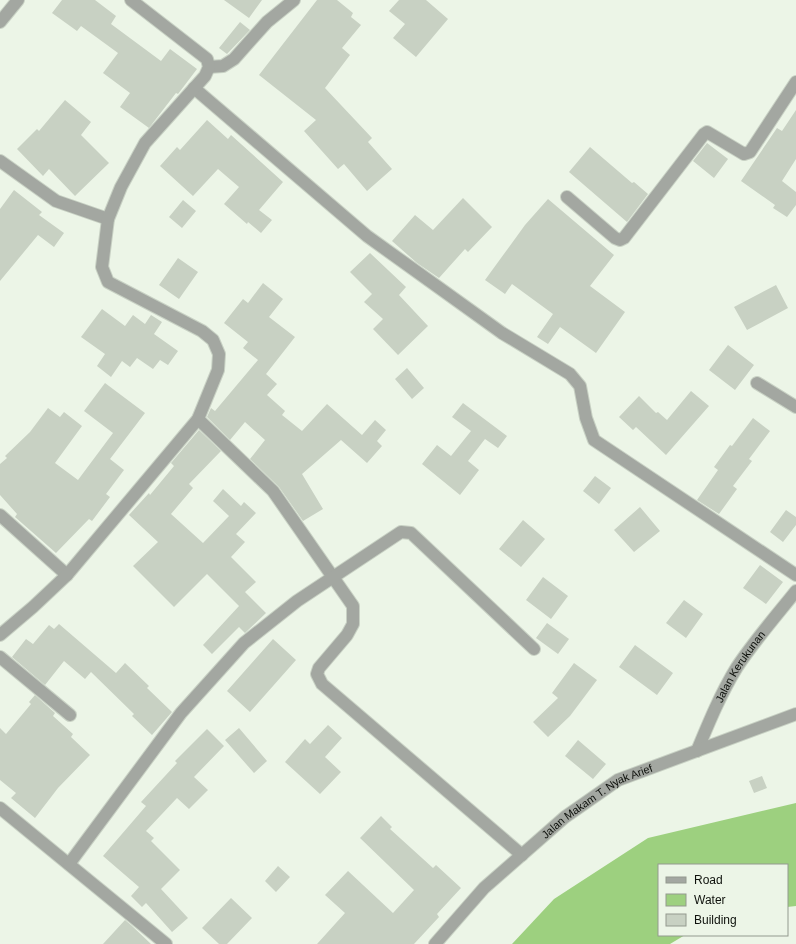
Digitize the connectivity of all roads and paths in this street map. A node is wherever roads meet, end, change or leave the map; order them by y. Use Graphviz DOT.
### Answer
graph roads {
  1 [pos="18,0"];
  2 [pos="131,0"];
  3 [pos="294,0"];
  4 [pos="0,22"];
  5 [pos="209,67"];
  6 [pos="796,82"];
  7 [pos="194,88"];
  8 [pos="0,161"];
  9 [pos="567,197"];
  10 [pos="108,219"];
  11 [pos="757,383"];
  12 [pos="796,407"];
  13 [pos="198,419"];
  14 [pos="0,515"];
  15 [pos="66,575"];
  16 [pos="796,575"];
  17 [pos="333,577"];
  18 [pos="796,591"];
  19 [pos="0,634"];
  20 [pos="534,649"];
  21 [pos="0,657"];
  22 [pos="796,714"];
  23 [pos="70,715"];
  24 [pos="697,751"];
  25 [pos="0,808"];
  26 [pos="522,855"];
  27 [pos="69,864"];
  28 [pos="166,944"];
  29 [pos="435,944"];
  1 -- 4 [label="street"];
  2 -- 5 [label="street"];
  3 -- 5 [label="street"];
  5 -- 7 [label="street"];
  6 -- 9 [label="street"];
  7 -- 10 [label="street"];
  7 -- 16 [label="street"];
  8 -- 10 [label="street"];
  10 -- 13 [label="street"];
  11 -- 12 [label="street"];
  13 -- 15 [label="street"];
  13 -- 17 [label="street"];
  14 -- 15 [label="street"];
  15 -- 19 [label="street"];
  17 -- 20 [label="street"];
  17 -- 26 [label="street"];
  17 -- 27 [label="street"];
  18 -- 24 [label="street, Jalan Kerukunan"];
  21 -- 23 [label="street"];
  22 -- 24 [label="street, Jalan Makam T. Nyak Arief"];
  24 -- 26 [label="street, Jalan Makam T. Nyak Arief"];
  25 -- 27 [label="street"];
  26 -- 29 [label="street, Jalan Makam T. Nyak Arief"];
  27 -- 28 [label="street"];
}
